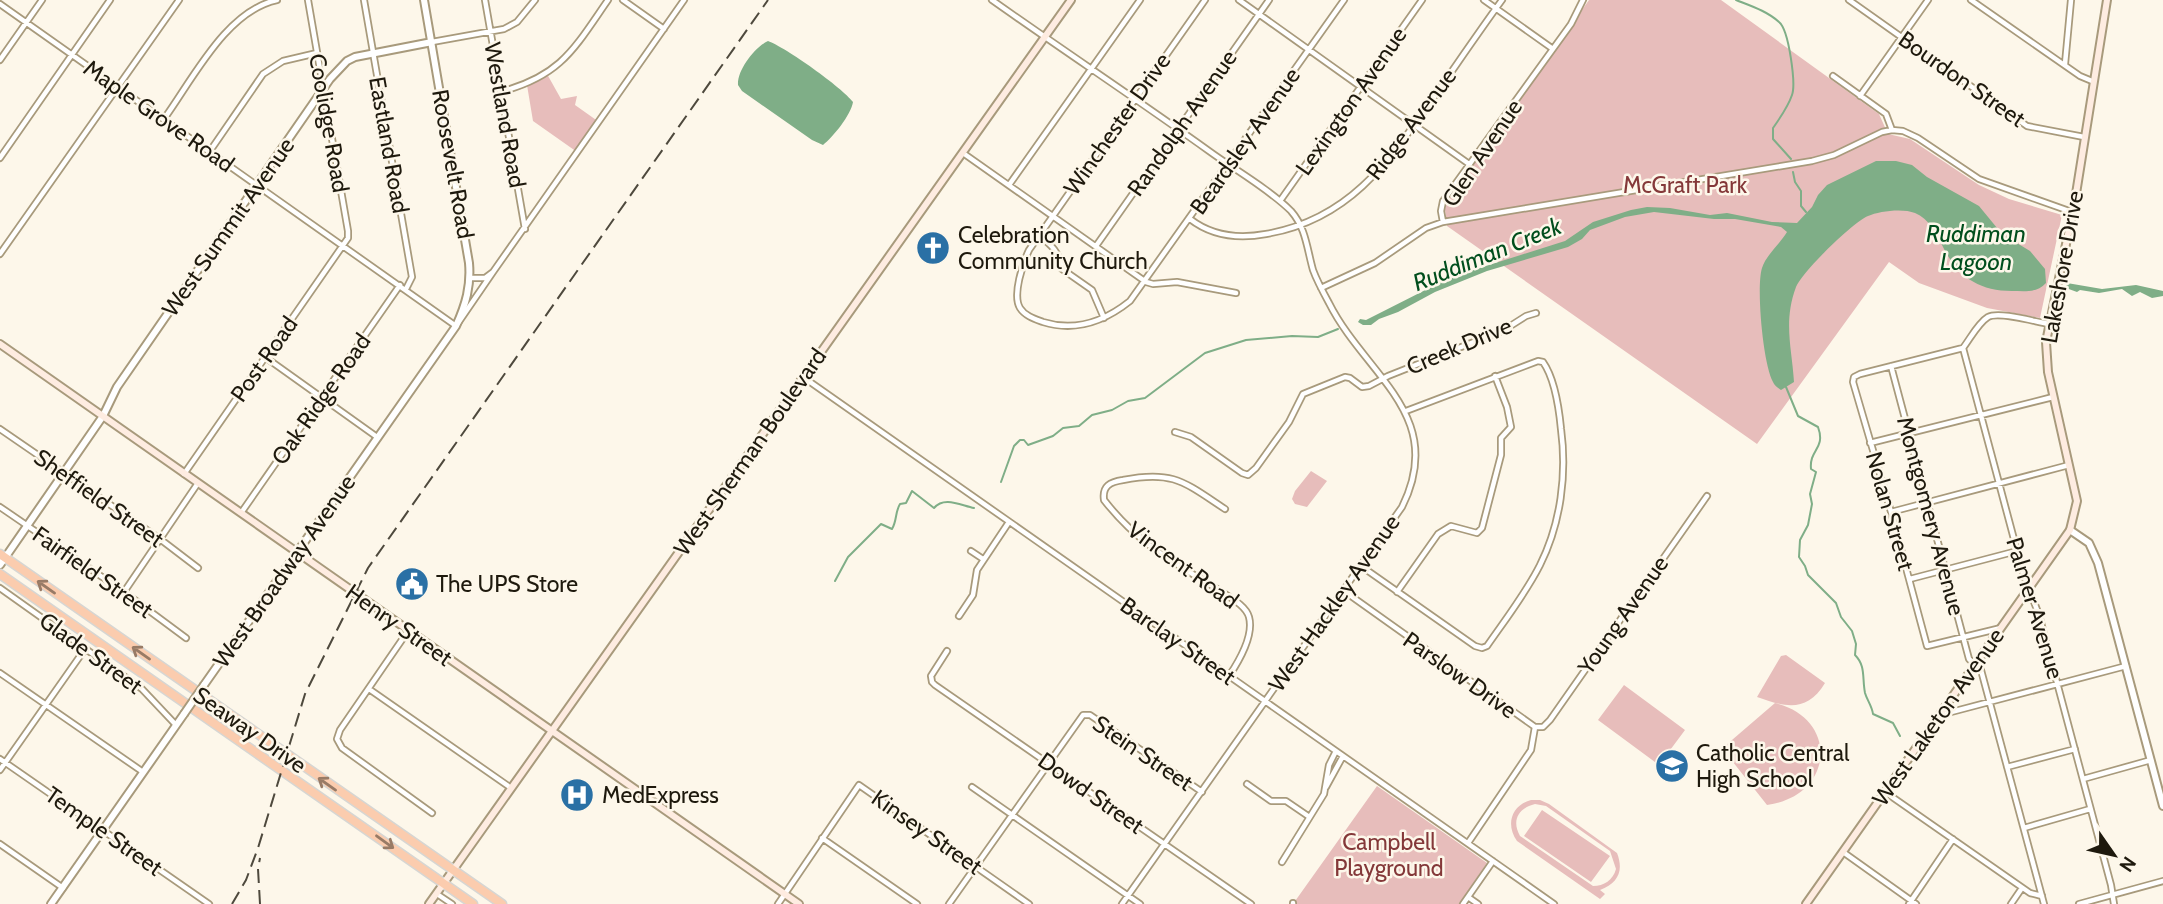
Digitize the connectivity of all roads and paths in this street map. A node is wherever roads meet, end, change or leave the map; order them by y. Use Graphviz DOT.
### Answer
graph roads {
  1 [pos="42,0"];
  2 [pos="110,0"];
  3 [pos="179,0"];
  4 [pos="276,0"];
  5 [pos="308,0"];
  6 [pos="364,0"];
  7 [pos="424,0"];
  8 [pos="485,0"];
  9 [pos="535,0"];
  10 [pos="608,0"];
  11 [pos="623,0"];
  12 [pos="684,0"];
  13 [pos="992,0"];
  14 [pos="1071,0"];
  15 [pos="1140,0"];
  16 [pos="1205,0"];
  17 [pos="1239,0"];
  18 [pos="1269,0"];
  19 [pos="1344,0"];
  20 [pos="1422,0"];
  21 [pos="1484,0"];
  22 [pos="1502,0"];
  23 [pos="1849,0"];
  24 [pos="1928,0"];
  25 [pos="1971,0"];
  26 [pos="2071,0"];
  27 [pos="2107,0"];
  28 [pos="1582,2"];
  29 [pos="0,4"];
  30 [pos="1496,9"];
  31 [pos="1259,14"];
  32 [pos="27,22"];
  33 [pos="664,29"];
  34 [pos="490,31"];
  35 [pos="1046,37"];
  36 [pos="1902,37"];
  37 [pos="432,42"];
  38 [pos="1553,49"];
  39 [pos="1309,50"];
  40 [pos="373,52"];
  41 [pos="317,53"];
  42 [pos="72,54"];
  43 [pos="0,60"];
  44 [pos="2064,65"];
  45 [pos="1091,68"];
  46 [pos="1832,76"];
  47 [pos="2092,81"];
  48 [pos="1361,86"];
  49 [pos="118,87"];
  50 [pos="323,89"];
  51 [pos="500,92"];
  52 [pos="1860,96"];
  53 [pos="1135,99"];
  54 [pos="164,119"];
  55 [pos="1415,124"];
  56 [pos="1178,129"];
  57 [pos="1892,130"];
  58 [pos="2084,137"];
  59 [pos="210,151"];
  60 [pos="962,152"];
  61 [pos="0,158"];
  62 [pos="1469,164"];
  63 [pos="1228,165"];
  64 [pos="257,185"];
  65 [pos="1009,185"];
  66 [pos="1280,201"];
  67 [pos="2072,212"];
  68 [pos="1053,216"];
  69 [pos="1190,219"];
  70 [pos="1443,222"];
  71 [pos="1300,225"];
  72 [pos="525,229"];
  73 [pos="1038,236"];
  74 [pos="343,245"];
  75 [pos="1096,246"];
  76 [pos="1,253"];
  77 [pos="493,272"];
  78 [pos="470,278"];
  79 [pos="1146,282"];
  80 [pos="400,285"];
  81 [pos="1321,288"];
  82 [pos="405,289"];
  83 [pos="1236,293"];
  84 [pos="1536,313"];
  85 [pos="1104,318"];
  86 [pos="2049,324"];
  87 [pos="456,326"];
  88 [pos="0,344"];
  89 [pos="1963,348"];
  90 [pos="265,358"];
  91 [pos="1891,366"];
  92 [pos="1496,376"];
  93 [pos="803,377"];
  94 [pos="1383,378"];
  95 [pos="2053,397"];
  96 [pos="322,398"];
  97 [pos="1406,411"];
  98 [pos="103,416"];
  99 [pos="1981,416"];
  100 [pos="0,429"];
  101 [pos="1175,432"];
  102 [pos="1909,434"];
  103 [pos="377,437"];
  104 [pos="1870,443"];
  105 [pos="2070,465"];
  106 [pos="64,473"];
  107 [pos="184,474"];
  108 [pos="198,483"];
  109 [pos="1999,484"];
  110 [pos="1707,496"];
  111 [pos="1927,502"];
  112 [pos="0,507"];
  113 [pos="1225,509"];
  114 [pos="1891,512"];
  115 [pos="241,513"];
  116 [pos="1009,522"];
  117 [pos="27,526"];
  118 [pos="2070,530"];
  119 [pos="160,539"];
  120 [pos="971,551"];
  121 [pos="2017,551"];
  122 [pos="296,552"];
  123 [pos="984,559"];
  124 [pos="1,564"];
  125 [pos="1361,566"];
  126 [pos="198,568"];
  127 [pos="1945,570"];
  128 [pos="1910,579"];
  129 [pos="0,588"];
  130 [pos="2029,588"];
  131 [pos="1344,591"];
  132 [pos="124,592"];
  133 [pos="1397,592"];
  134 [pos="86,615"];
  135 [pos="959,616"];
  136 [pos="2001,628"];
  137 [pos="408,631"];
  138 [pos="1963,637"];
  139 [pos="186,638"];
  140 [pos="85,649"];
  141 [pos="947,651"];
  142 [pos="1975,664"];
  143 [pos="2126,666"];
  144 [pos="0,673"];
  145 [pos="1229,676"];
  146 [pos="2058,684"];
  147 [pos="369,689"];
  148 [pos="1265,701"];
  149 [pos="1990,702"];
  150 [pos="46,705"];
  151 [pos="1939,715"];
  152 [pos="176,725"];
  153 [pos="1535,727"];
  154 [pos="552,732"];
  155 [pos="2075,749"];
  156 [pos="1336,751"];
  157 [pos="1343,756"];
  158 [pos="2151,760"];
  159 [pos="3,761"];
  160 [pos="1048,764"];
  161 [pos="2007,767"];
  162 [pos="0,770"];
  163 [pos="143,772"];
  164 [pos="2083,779"];
  165 [pos="1247,784"];
  166 [pos="972,787"];
  167 [pos="1326,788"];
  168 [pos="512,789"];
  169 [pos="1202,792"];
  170 [pos="1885,792"];
  171 [pos="2163,806"];
  172 [pos="2090,810"];
  173 [pos="432,813"];
  174 [pos="1012,814"];
  175 [pos="1308,816"];
  176 [pos="2024,828"];
  177 [pos="366,829"];
  178 [pos="103,830"];
  179 [pos="822,838"];
  180 [pos="1953,839"];
  181 [pos="1468,843"];
  182 [pos="0,844"];
  183 [pos="1164,844"];
  184 [pos="1843,852"];
  185 [pos="1493,861"];
  186 [pos="1282,862"];
  187 [pos="444,864"];
  188 [pos="976,867"];
  189 [pos="454,870"];
  190 [pos="2163,881"];
  191 [pos="446,886"];
  192 [pos="63,888"];
  193 [pos="2022,888"];
  194 [pos="784,893"];
  195 [pos="437,894"];
  196 [pos="2112,895"];
  197 [pos="1128,896"];
  198 [pos="2042,896"];
  199 [pos="1468,897"];
  200 [pos="1912,903"];
  201 [pos="51,904"];
  202 [pos="209,904"];
  203 [pos="429,904"];
  204 [pos="452,904"];
  205 [pos="473,904"];
  206 [pos="480,904"];
  207 [pos="502,904"];
  208 [pos="778,904"];
  209 [pos="799,904"];
  210 [pos="917,904"];
  211 [pos="950,904"];
  212 [pos="1029,904"];
  213 [pos="1122,904"];
  214 [pos="1140,904"];
  215 [pos="1251,904"];
  216 [pos="1463,904"];
  217 [pos="1478,904"];
  218 [pos="1554,904"];
  219 [pos="1806,904"];
  220 [pos="2011,904"];
  221 [pos="2044,904"];
  222 [pos="2079,904"];
  223 [pos="2114,904"];
  1 -- 32 [label="street"];
  2 -- 42 [label="street"];
  3 -- 49 [label="street"];
  4 -- 54 [label="street"];
  5 -- 41 [label="street, Coolidge Road"];
  6 -- 40 [label="street, Eastland Road"];
  7 -- 37 [label="street, Roosevelt Road"];
  8 -- 34 [label="street, Westland Road"];
  9 -- 34 [label="street, West Summit Avenue"];
  10 -- 51 [label="street"];
  11 -- 33 [label="street"];
  12 -- 33 [label="street, West Broadway Avenue"];
  13 -- 35 [label="street"];
  14 -- 35 [label="main road, West Sherman Boulevard"];
  15 -- 45 [label="street"];
  16 -- 53 [label="street, Winchester Drive"];
  17 -- 31 [label="street"];
  18 -- 31 [label="street, Randolph Avenue"];
  19 -- 39 [label="street, Beardsley Avenue"];
  20 -- 48 [label="street, Lexington Avenue"];
  21 -- 30 [label="street"];
  22 -- 30 [label="street, Ridge Avenue"];
  23 -- 36 [label="street, Bourdon Street"];
  24 -- 36 [label="street"];
  25 -- 44 [label="street"];
  26 -- 44 [label="street"];
  27 -- 47 [label="main road, Lakeshore Drive"];
  28 -- 38 [label="street, Glen Avenue"];
  29 -- 32 [label="street, Maple Grove Road"];
  30 -- 38 [label="street"];
  30 -- 55 [label="street, Ridge Avenue"];
  31 -- 39 [label="street"];
  31 -- 56 [label="street, Randolph Avenue"];
  32 -- 42 [label="street, Maple Grove Road"];
  32 -- 43 [label="street"];
  33 -- 72 [label="street, West Broadway Avenue"];
  34 -- 37 [label="street, West Summit Avenue"];
  34 -- 51 [label="street, Westland Road"];
  35 -- 45 [label="street"];
  35 -- 60 [label="main road, West Sherman Boulevard"];
  36 -- 52 [label="street"];
  36 -- 58 [label="street, Bourdon Street"];
  37 -- 40 [label="street, West Summit Avenue"];
  37 -- 78 [label="street, Roosevelt Road"];
  38 -- 62 [label="street, Glen Avenue"];
  39 -- 48 [label="street"];
  39 -- 63 [label="street, Beardsley Avenue"];
  40 -- 50 [label="street, West Summit Avenue"];
  40 -- 82 [label="street, Eastland Road"];
  41 -- 50 [label="street, Coolidge Road"];
  41 -- 59 [label="street"];
  42 -- 49 [label="street, Maple Grove Road"];
  42 -- 61 [label="street"];
  44 -- 47 [label="street"];
  45 -- 53 [label="street"];
  45 -- 65 [label="street"];
  46 -- 52 [label="street"];
  47 -- 58 [label="main road, Lakeshore Drive"];
  48 -- 55 [label="street"];
  48 -- 66 [label="street, Lexington Avenue"];
  49 -- 54 [label="street, Maple Grove Road"];
  49 -- 76 [label="street"];
  50 -- 64 [label="street, West Summit Avenue"];
  50 -- 74 [label="street, Coolidge Road"];
  51 -- 72 [label="street, Westland Road"];
  52 -- 57 [label="street"];
  53 -- 56 [label="street"];
  53 -- 68 [label="street, Winchester Drive"];
  54 -- 59 [label="street, Maple Grove Road"];
  55 -- 62 [label="street"];
  55 -- 71 [label="street, Ridge Avenue"];
  56 -- 63 [label="street"];
  56 -- 75 [label="street, Randolph Avenue"];
  57 -- 67 [label="street"];
  57 -- 70 [label="street"];
  58 -- 67 [label="main road, Lakeshore Drive"];
  59 -- 64 [label="street, Maple Grove Road"];
  60 -- 65 [label="street"];
  60 -- 93 [label="main road, West Sherman Boulevard"];
  62 -- 70 [label="street, Glen Avenue"];
  63 -- 66 [label="street"];
  63 -- 69 [label="street, Beardsley Avenue"];
  64 -- 74 [label="street, Maple Grove Road"];
  64 -- 98 [label="street, West Summit Avenue"];
  65 -- 68 [label="street"];
  66 -- 71 [label="street"];
  67 -- 86 [label="main road, Lakeshore Drive"];
  68 -- 73 [label="street, Winchester Drive"];
  68 -- 75 [label="street"];
  69 -- 71 [label="street, Ridge Avenue"];
  69 -- 79 [label="street, Beardsley Avenue"];
  70 -- 81 [label="street, Glen Avenue"];
  71 -- 81 [label="street, West Hackley Avenue"];
  72 -- 77 [label="street, West Broadway Avenue"];
  73 -- 85 [label="street"];
  73 -- 85 [label="street, Winchester Drive"];
  74 -- 80 [label="street, Maple Grove Road"];
  74 -- 90 [label="street, Post Road"];
  75 -- 79 [label="street"];
  77 -- 78 [label="street"];
  77 -- 87 [label="street, West Broadway Avenue"];
  78 -- 87 [label="street, Roosevelt Road"];
  79 -- 83 [label="street"];
  79 -- 85 [label="street, Winchester Drive"];
  80 -- 82 [label="street, Maple Grove Road"];
  80 -- 96 [label="street, Oak Ridge Road"];
  81 -- 94 [label="street, West Hackley Avenue"];
  82 -- 87 [label="street, Maple Grove Road"];
  84 -- 94 [label="street, Creek Drive"];
  86 -- 89 [label="street"];
  86 -- 95 [label="main road, Lakeshore Drive"];
  87 -- 103 [label="street, West Broadway Avenue"];
  88 -- 98 [label="main road, Henry Street"];
  89 -- 91 [label="street"];
  89 -- 99 [label="street, Palmer Avenue"];
  90 -- 96 [label="street"];
  90 -- 107 [label="street, Post Road"];
  91 -- 102 [label="street, Montgomery Avenue"];
  91 -- 104 [label="street, Nolan Street"];
  92 -- 97 [label="street"];
  92 -- 133 [label="street"];
  92 -- 133 [label="street"];
  93 -- 116 [label="street, Barclay Street"];
  93 -- 154 [label="main road, West Sherman Boulevard"];
  94 -- 97 [label="street, West Hackley Avenue"];
  94 -- 101 [label="street, Creek Drive"];
  95 -- 99 [label="street"];
  95 -- 105 [label="main road, Lakeshore Drive"];
  96 -- 103 [label="street"];
  96 -- 115 [label="street, Oak Ridge Road"];
  97 -- 125 [label="street, West Hackley Avenue"];
  98 -- 106 [label="street, West Summit Avenue"];
  98 -- 107 [label="main road, Henry Street"];
  99 -- 102 [label="street"];
  99 -- 109 [label="street, Palmer Avenue"];
  100 -- 106 [label="street, Sheffield Street"];
  102 -- 104 [label="street"];
  102 -- 111 [label="street, Montgomery Avenue"];
  103 -- 122 [label="street, West Broadway Avenue"];
  104 -- 114 [label="street, Nolan Street"];
  105 -- 109 [label="street"];
  105 -- 118 [label="main road, Lakeshore Drive"];
  106 -- 117 [label="street, West Summit Avenue"];
  106 -- 119 [label="street, Sheffield Street"];
  107 -- 108 [label="main road, Henry Street"];
  108 -- 115 [label="main road, Henry Street"];
  108 -- 119 [label="street"];
  109 -- 111 [label="street"];
  109 -- 121 [label="street, Palmer Avenue"];
  110 -- 153 [label="street, Young Avenue"];
  111 -- 114 [label="street"];
  111 -- 127 [label="street, Montgomery Avenue"];
  112 -- 117 [label="street, Fairfield Street"];
  113 -- 145 [label="street, Vincent Road"];
  114 -- 128 [label="street, Nolan Street"];
  115 -- 122 [label="main road, Henry Street"];
  116 -- 123 [label="street"];
  116 -- 145 [label="street, Barclay Street"];
  117 -- 124 [label="street, West Summit Avenue"];
  117 -- 132 [label="street, Fairfield Street"];
  118 -- 130 [label="main road, West Laketon Avenue"];
  118 -- 143 [label="street"];
  119 -- 126 [label="street, Sheffield Street"];
  119 -- 132 [label="street"];
  120 -- 123 [label="street"];
  121 -- 127 [label="street"];
  121 -- 130 [label="street, Palmer Avenue"];
  122 -- 137 [label="main road, Henry Street"];
  122 -- 152 [label="street, West Broadway Avenue, bridge"];
  123 -- 135 [label="street"];
  134 -- 124 [label="highway, Seaway Drive, one-way"];
  124 -- 134 [label="highway"];
  124 -- 177 [label="highway, Seaway Drive"];
  125 -- 131 [label="street, West Hackley Avenue"];
  125 -- 133 [label="street"];
  127 -- 128 [label="street"];
  127 -- 138 [label="street, Montgomery Avenue"];
  128 -- 138 [label="street, Nolan Street"];
  129 -- 140 [label="street, Glade Street"];
  130 -- 136 [label="main road, West Laketon Avenue"];
  130 -- 146 [label="street, Palmer Avenue"];
  131 -- 148 [label="street, West Hackley Avenue"];
  131 -- 153 [label="street, Parslow Drive"];
  132 -- 139 [label="street, Fairfield Street"];
  187 -- 134 [label="highway, Seaway Drive, one-way"];
  136 -- 138 [label="street"];
  136 -- 142 [label="main road, West Laketon Avenue"];
  137 -- 147 [label="street"];
  137 -- 154 [label="main road, Henry Street"];
  138 -- 142 [label="street, Montgomery Avenue"];
  140 -- 150 [label="street"];
  140 -- 152 [label="street, Glade Street"];
  141 -- 160 [label="street, Dowd Street"];
  142 -- 149 [label="street, Montgomery Avenue"];
  142 -- 151 [label="main road, West Laketon Avenue"];
  143 -- 146 [label="street"];
  143 -- 158 [label="street"];
  144 -- 150 [label="street"];
  145 -- 148 [label="street, Barclay Street"];
  146 -- 149 [label="street"];
  146 -- 155 [label="street, Palmer Avenue"];
  147 -- 168 [label="street"];
  147 -- 173 [label="street"];
  148 -- 156 [label="street, Barclay Street"];
  148 -- 169 [label="street, West Hackley Avenue"];
  149 -- 151 [label="street"];
  149 -- 161 [label="street, Montgomery Avenue"];
  150 -- 159 [label="street"];
  150 -- 163 [label="street"];
  151 -- 170 [label="main road, West Laketon Avenue"];
  152 -- 163 [label="street, West Broadway Avenue"];
  153 -- 181 [label="street, Parslow Drive"];
  154 -- 168 [label="main road, West Sherman Boulevard"];
  154 -- 194 [label="main road, Henry Street"];
  155 -- 161 [label="street"];
  155 -- 164 [label="street, Palmer Avenue"];
  156 -- 157 [label="street, Barclay Street"];
  156 -- 167 [label="street"];
  157 -- 167 [label="street"];
  157 -- 181 [label="street, Barclay Street"];
  158 -- 164 [label="street"];
  158 -- 171 [label="street"];
  159 -- 162 [label="street"];
  159 -- 178 [label="street, Temple Street"];
  160 -- 169 [label="street, Stein Street"];
  160 -- 174 [label="street"];
  160 -- 183 [label="street, Dowd Street"];
  161 -- 176 [label="street, Montgomery Avenue"];
  163 -- 178 [label="street, West Broadway Avenue"];
  164 -- 172 [label="street, Palmer Avenue"];
  165 -- 175 [label="street"];
  166 -- 174 [label="street"];
  167 -- 175 [label="street"];
  168 -- 189 [label="main road, West Sherman Boulevard"];
  169 -- 183 [label="street, West Hackley Avenue"];
  170 -- 180 [label="street"];
  170 -- 184 [label="main road, West Laketon Avenue"];
  172 -- 176 [label="street"];
  172 -- 196 [label="street, Palmer Avenue"];
  174 -- 188 [label="street"];
  174 -- 197 [label="street"];
  175 -- 186 [label="street"];
  176 -- 198 [label="street, Montgomery Avenue"];
  177 -- 187 [label="highway"];
  177 -- 191 [label="highway, Seaway Drive, one-way"];
  178 -- 192 [label="street, West Broadway Avenue"];
  178 -- 202 [label="street, Temple Street"];
  179 -- 188 [label="street, Kinsey Street"];
  179 -- 194 [label="street"];
  179 -- 210 [label="street"];
  180 -- 193 [label="street"];
  180 -- 200 [label="street"];
  181 -- 185 [label="street, Barclay Street"];
  182 -- 192 [label="street"];
  183 -- 197 [label="street, West Hackley Avenue"];
  183 -- 215 [label="street, Dowd Street"];
  184 -- 200 [label="street"];
  184 -- 219 [label="main road, West Laketon Avenue"];
  185 -- 199 [label="street"];
  185 -- 218 [label="street, Barclay Street"];
  187 -- 189 [label="highway, Seaway Drive"];
  188 -- 211 [label="street"];
  188 -- 212 [label="street, Kinsey Street"];
  189 -- 191 [label="main road, West Sherman Boulevard"];
  189 -- 207 [label="highway, Seaway Drive"];
  190 -- 196 [label="street"];
  191 -- 195 [label="main road, West Sherman Boulevard"];
  191 -- 205 [label="highway, Seaway Drive"];
  191 -- 206 [label="highway"];
  192 -- 201 [label="street, West Broadway Avenue"];
  193 -- 198 [label="street"];
  193 -- 220 [label="street"];
  194 -- 208 [label="street"];
  194 -- 209 [label="main road, Henry Street"];
  195 -- 203 [label="main road, West Sherman Boulevard"];
  195 -- 204 [label="street"];
  196 -- 222 [label="street"];
  196 -- 223 [label="street, Palmer Avenue"];
  197 -- 213 [label="street, West Hackley Avenue"];
  197 -- 214 [label="street"];
  198 -- 221 [label="street, Montgomery Avenue"];
  199 -- 216 [label="street"];
  199 -- 217 [label="street"];
}
